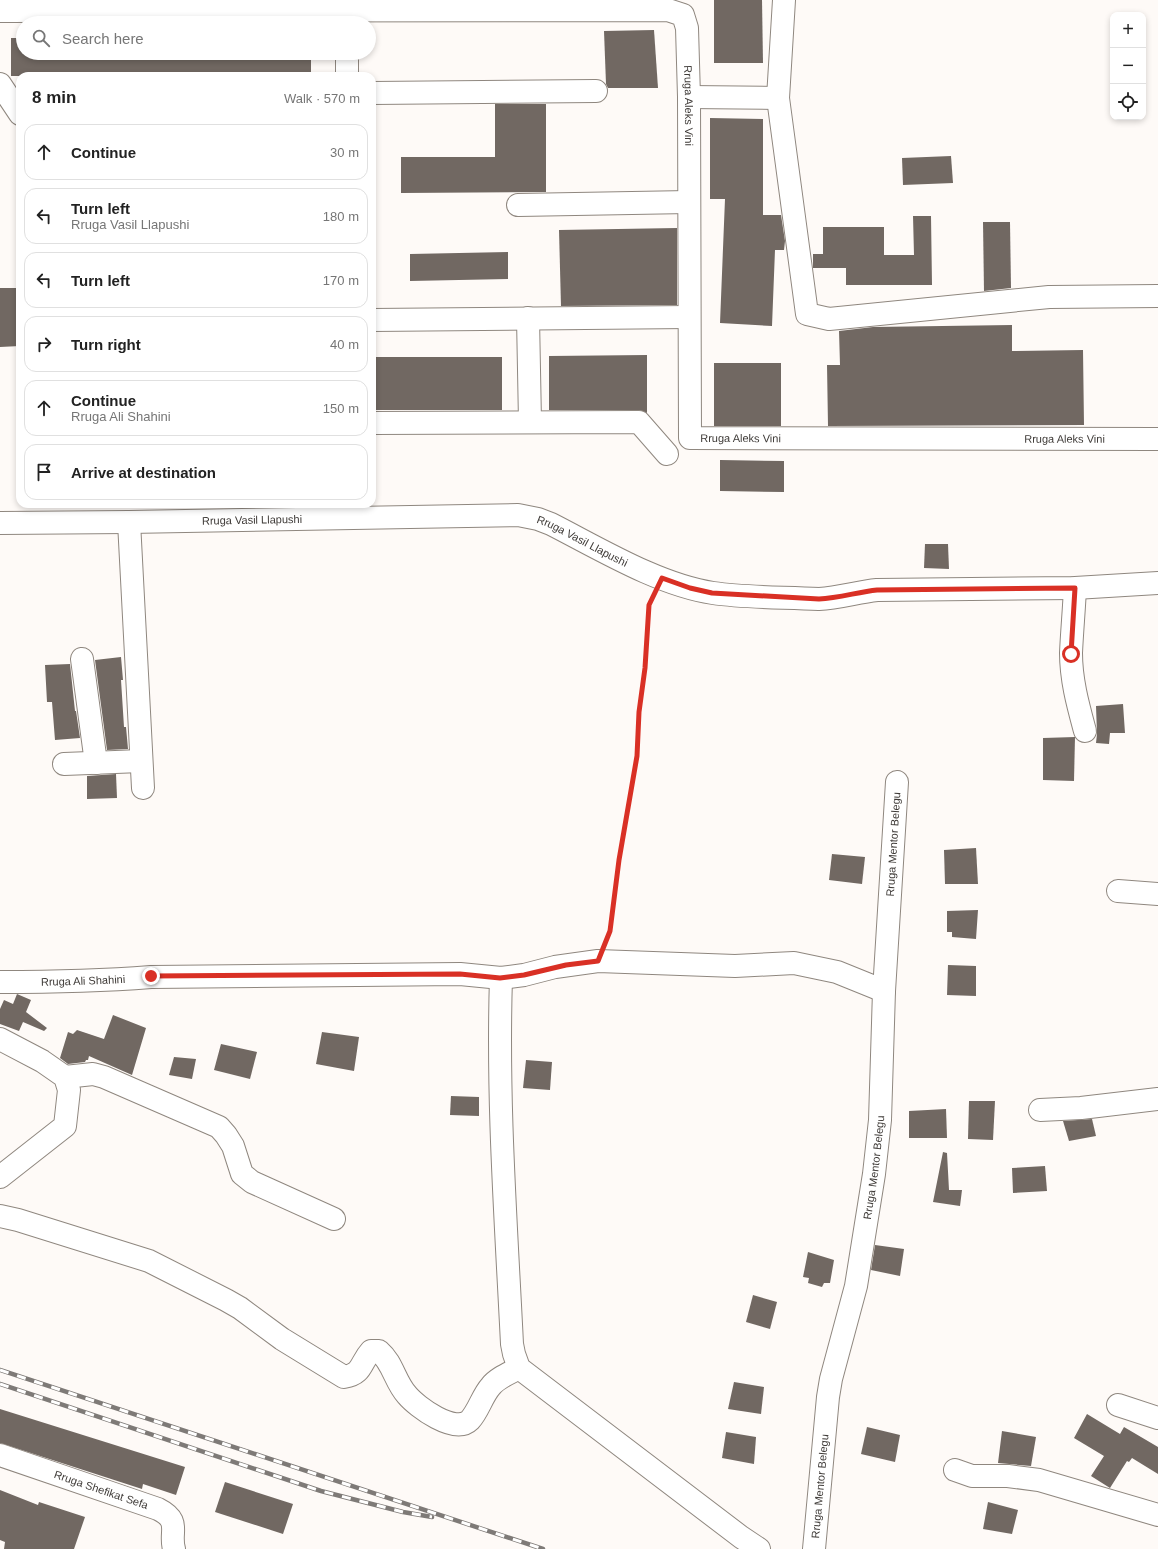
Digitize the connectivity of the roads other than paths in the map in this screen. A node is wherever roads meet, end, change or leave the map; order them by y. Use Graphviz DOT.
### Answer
graph roads {
  1 [pos="784,0"];
  2 [pos="0,11"];
  3 [pos="356,11"];
  4 [pos="347,60"];
  5 [pos="347,72"];
  6 [pos="0,84"];
  7 [pos="596,91"];
  8 [pos="376,93"];
  9 [pos="689,97"];
  10 [pos="778,98"];
  11 [pos="16,103"];
  12 [pos="689,202"];
  13 [pos="518,205"];
  14 [pos="1158,296"];
  15 [pos="689,317"];
  16 [pos="528,318"];
  17 [pos="376,320"];
  18 [pos="530,422"];
  19 [pos="376,423"];
  20 [pos="1158,439"];
  21 [pos="667,454"];
  22 [pos="129,522"];
  23 [pos="0,523"];
  24 [pos="1158,583"];
  25 [pos="1075,588"];
  26 [pos="82,659"];
  27 [pos="1085,731"];
  28 [pos="141,761"];
  29 [pos="96,763"];
  30 [pos="64,764"];
  31 [pos="897,782"];
  32 [pos="143,788"];
  33 [pos="1118,891"];
  34 [pos="1158,894"];
  35 [pos="500,978"];
  36 [pos="0,982"];
  37 [pos="884,991"];
  38 [pos="0,1039"];
  39 [pos="65,1077"];
  40 [pos="1158,1099"];
  41 [pos="1040,1110"];
  42 [pos="0,1177"];
  43 [pos="0,1216"];
  44 [pos="334,1219"];
  45 [pos="519,1368"];
  46 [pos="1118,1405"];
  47 [pos="1158,1418"];
  48 [pos="0,1455"];
  49 [pos="955,1470"];
  50 [pos="1158,1515"];
  51 [pos="174,1549"];
  52 [pos="759,1549"];
  53 [pos="814,1549"];
  1 -- 10 [label="street"];
  2 -- 3 [label="street, Rruga Aleks Vini"];
  3 -- 9 [label="street, Rruga Aleks Vini"];
  4 -- 5 [label="street"];
  6 -- 11 [label="street"];
  7 -- 8 [label="street"];
  9 -- 10 [label="street"];
  9 -- 12 [label="street, Rruga Aleks Vini"];
  10 -- 14 [label="street"];
  12 -- 13 [label="street"];
  12 -- 15 [label="street, Rruga Aleks Vini"];
  15 -- 16 [label="street"];
  15 -- 20 [label="street, Rruga Aleks Vini"];
  16 -- 17 [label="street"];
  16 -- 18 [label="street"];
  18 -- 19 [label="street"];
  18 -- 21 [label="street"];
  22 -- 23 [label="street, Rruga Vasil Llapushi"];
  22 -- 25 [label="street, Rruga Vasil Llapushi"];
  22 -- 28 [label="street"];
  24 -- 25 [label="street, Rruga Vasil Llapushi"];
  25 -- 27 [label="street"];
  26 -- 29 [label="street"];
  28 -- 29 [label="street"];
  28 -- 32 [label="street"];
  29 -- 30 [label="street"];
  31 -- 37 [label="street, Rruga Mentor Belegu"];
  33 -- 34 [label="street"];
  35 -- 36 [label="street, Rruga Ali Shahini"];
  35 -- 37 [label="street, Rruga Ali Shahini"];
  35 -- 45 [label="street"];
  37 -- 53 [label="street, Rruga Mentor Belegu"];
  38 -- 39 [label="street"];
  39 -- 42 [label="street"];
  39 -- 44 [label="street"];
  40 -- 41 [label="street"];
  43 -- 45 [label="street"];
  45 -- 52 [label="street"];
  46 -- 47 [label="street"];
  48 -- 51 [label="street, Rruga Shefikat Sefa"];
  49 -- 50 [label="street"];
}
